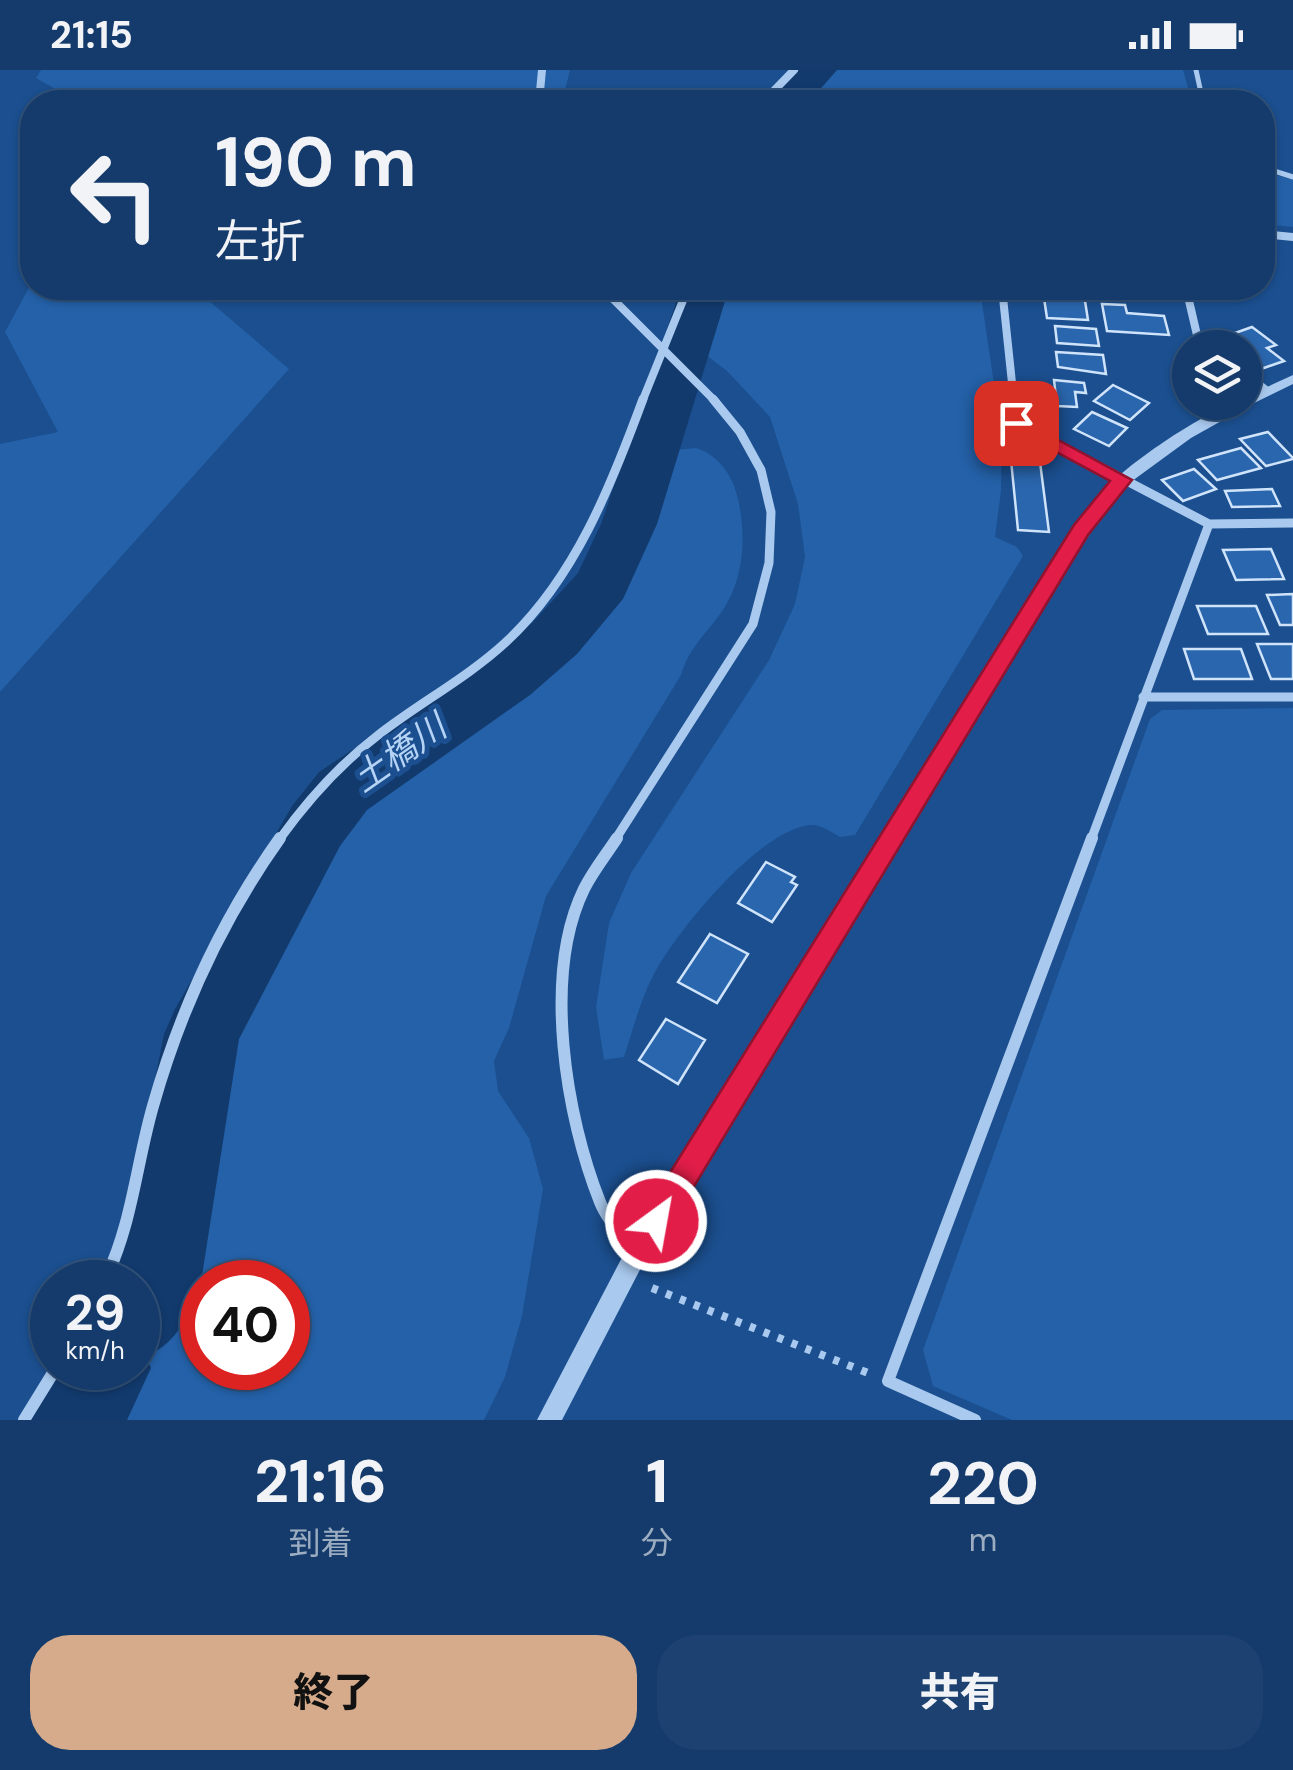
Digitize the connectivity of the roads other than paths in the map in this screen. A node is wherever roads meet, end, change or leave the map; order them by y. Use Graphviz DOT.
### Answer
graph roads {
  1 [pos="794,70"];
  2 [pos="775,90"];
  3 [pos="613,300"];
  4 [pos="682,300"];
  5 [pos="1003,300"];
  6 [pos="1189,300"];
  7 [pos="1196,330"];
  8 [pos="660,349"];
  9 [pos="1293,379"];
  10 [pos="1262,387"];
  11 [pos="1266,390"];
  12 [pos="1262,392"];
  13 [pos="1213,420"];
  14 [pos="1122,480"];
  15 [pos="1293,523"];
  16 [pos="1209,524"];
  17 [pos="1143,696"];
  18 [pos="1293,697"];
  19 [pos="636,1254"];
  20 [pos="113,1260"];
  21 [pos="42,1390"];
  22 [pos="24,1420"];
  23 [pos="548,1420"];
  24 [pos="975,1420"];
  1 -- 2 [label="street"];
  3 -- 8 [label="street"];
  4 -- 8 [label="street"];
  5 -- 14 [label="street"];
  6 -- 7 [label="street"];
  8 -- 19 [label="street"];
  8 -- 20 [label="street"];
  9 -- 11 [label="street"];
  10 -- 11 [label="street"];
  11 -- 12 [label="street"];
  13 -- 14 [label="street"];
  14 -- 16 [label="street"];
  14 -- 19 [label="street"];
  15 -- 16 [label="street"];
  16 -- 17 [label="street"];
  17 -- 18 [label="street"];
  17 -- 24 [label="street"];
  19 -- 23 [label="street"];
  21 -- 22 [label="street"];
}
